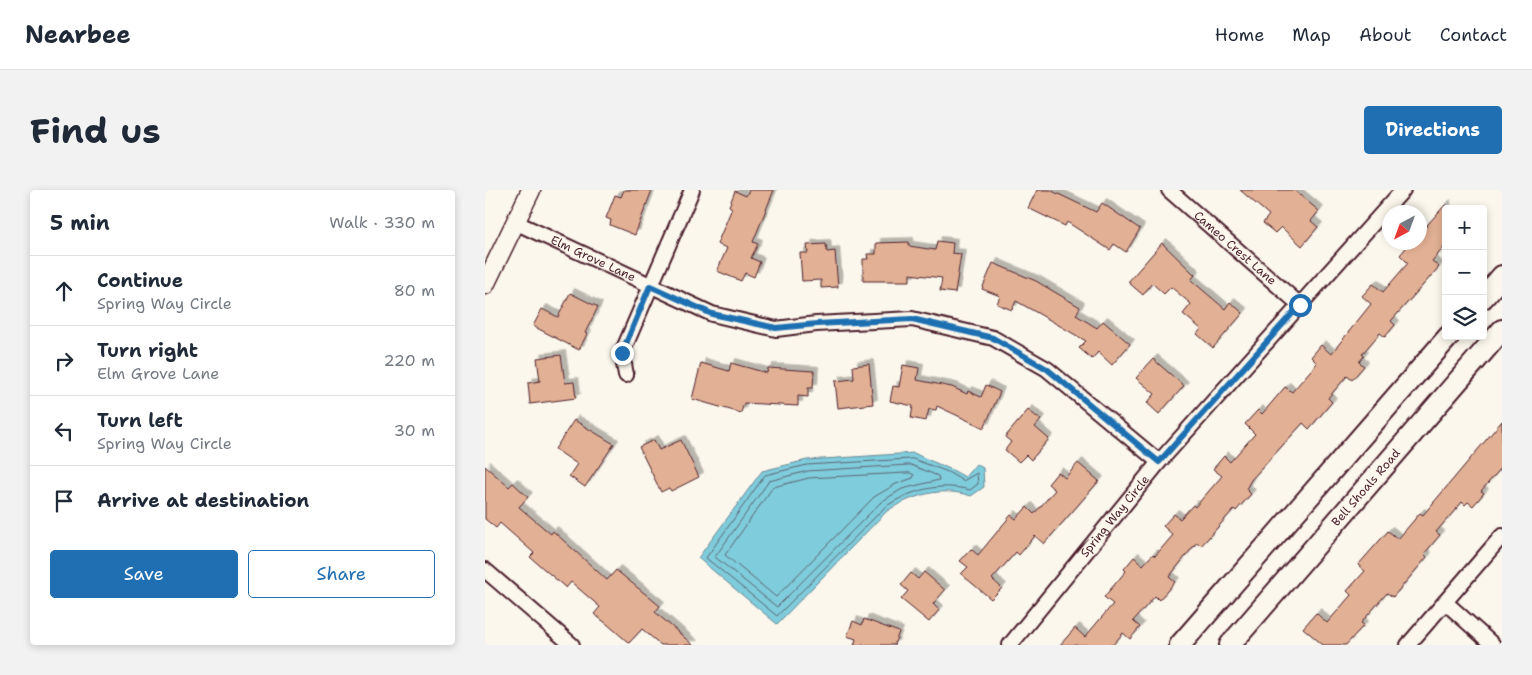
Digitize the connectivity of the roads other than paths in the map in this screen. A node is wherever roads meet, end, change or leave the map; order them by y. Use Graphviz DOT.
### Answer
graph roads {
  1 [pos="531,190"];
  2 [pos="692,190"];
  3 [pos="1169,190"];
  4 [pos="1403,190"];
  5 [pos="517,223"];
  6 [pos="1502,276"];
  7 [pos="485,285"];
  8 [pos="650,286"];
  9 [pos="1486,295"];
  10 [pos="1300,305"];
  11 [pos="1502,330"];
  12 [pos="1446,340"];
  13 [pos="626,375"];
  14 [pos="1159,462"];
  15 [pos="1502,536"];
  16 [pos="485,570"];
  17 [pos="1445,602"];
  18 [pos="572,645"];
  19 [pos="1009,645"];
  20 [pos="1180,645"];
  21 [pos="1229,645"];
  22 [pos="1408,645"];
  23 [pos="1493,645"];
  1 -- 5 [label="street"];
  2 -- 8 [label="street"];
  3 -- 10 [label="street, Cameo Crest Lane"];
  4 -- 10 [label="street, Spring Way Circle"];
  5 -- 7 [label="street"];
  5 -- 8 [label="street, Elm Grove Lane"];
  6 -- 9 [label="main road"];
  8 -- 13 [label="street"];
  8 -- 14 [label="street, Elm Grove Lane"];
  10 -- 14 [label="street, Spring Way Circle"];
  11 -- 21 [label="main road, Bell Shoals Road"];
  12 -- 20 [label="main road"];
  14 -- 19 [label="street, Spring Way Circle"];
  15 -- 17 [label="street"];
  16 -- 18 [label="street"];
  17 -- 22 [label="street"];
  17 -- 23 [label="street"];
}
